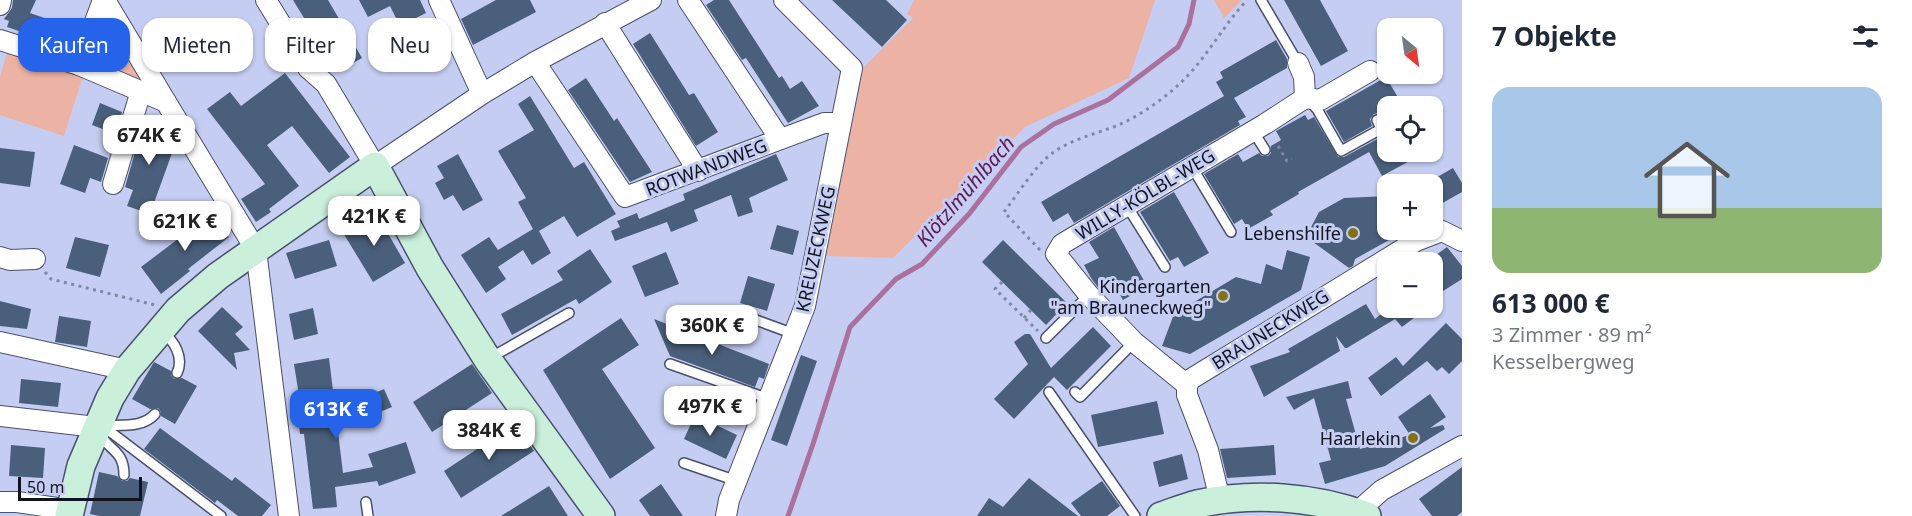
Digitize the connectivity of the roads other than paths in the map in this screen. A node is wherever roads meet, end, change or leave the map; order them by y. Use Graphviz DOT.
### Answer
graph roads {
  1 [pos="1,0"];
  2 [pos="104,0"];
  3 [pos="266,0"];
  4 [pos="439,0"];
  5 [pos="651,0"];
  6 [pos="688,0"];
  7 [pos="784,0"];
  8 [pos="1261,0"];
  9 [pos="0,5"];
  10 [pos="97,18"];
  11 [pos="605,24"];
  12 [pos="0,40"];
  13 [pos="18,46"];
  14 [pos="535,62"];
  15 [pos="1298,63"];
  16 [pos="1370,70"];
  17 [pos="96,72"];
  18 [pos="141,91"];
  19 [pos="482,94"];
  20 [pos="1305,98"];
  21 [pos="166,102"];
  22 [pos="840,123"];
  23 [pos="1253,131"];
  24 [pos="1377,131"];
  25 [pos="780,139"];
  26 [pos="1265,150"];
  27 [pos="375,166"];
  28 [pos="1192,167"];
  29 [pos="698,171"];
  30 [pos="113,184"];
  31 [pos="1127,206"];
  32 [pos="1231,232"];
  33 [pos="1462,241"];
  34 [pos="256,250"];
  35 [pos="0,257"];
  36 [pos="35,259"];
  37 [pos="1165,267"];
  38 [pos="1089,295"];
  39 [pos="569,312"];
  40 [pos="745,316"];
  41 [pos="169,320"];
  42 [pos="794,334"];
  43 [pos="1046,338"];
  44 [pos="0,342"];
  45 [pos="1134,342"];
  46 [pos="488,360"];
  47 [pos="670,364"];
  48 [pos="127,370"];
  49 [pos="177,373"];
  50 [pos="1187,385"];
  51 [pos="1049,392"];
  52 [pos="1075,392"];
  53 [pos="769,399"];
  54 [pos="155,414"];
  55 [pos="0,416"];
  56 [pos="96,427"];
  57 [pos="1462,446"];
  58 [pos="684,463"];
  59 [pos="124,475"];
  60 [pos="737,481"];
  61 [pos="1220,500"];
  62 [pos="0,502"];
  63 [pos="366,502"];
  64 [pos="70,513"];
  65 [pos="1173,514"];
  66 [pos="1362,514"];
  67 [pos="599,515"];
  68 [pos="220,516"];
  69 [pos="289,516"];
  70 [pos="368,516"];
  71 [pos="726,516"];
  72 [pos="1135,516"];
  1 -- 9 [label="street"];
  2 -- 10 [label="street"];
  2 -- 21 [label="street"];
  3 -- 27 [label="street"];
  4 -- 19 [label="street"];
  5 -- 11 [label="street"];
  6 -- 25 [label="street"];
  7 -- 22 [label="street, KREUZECKWEG"];
  8 -- 15 [label="lane"];
  11 -- 14 [label="street"];
  11 -- 29 [label="street"];
  12 -- 13 [label="street"];
  14 -- 19 [label="street"];
  14 -- 29 [label="street, ROTWANDWEG"];
  15 -- 20 [label="street"];
  16 -- 20 [label="street"];
  17 -- 18 [label="street"];
  18 -- 21 [label="street"];
  18 -- 30 [label="street"];
  19 -- 27 [label="street"];
  20 -- 23 [label="street, WILLY-KÖLBL-WEG"];
  20 -- 24 [label="lane"];
  21 -- 34 [label="street"];
  22 -- 25 [label="street, ROTWANDWEG"];
  22 -- 42 [label="street, KREUZECKWEG"];
  23 -- 26 [label="lane"];
  23 -- 28 [label="street, WILLY-KÖLBL-WEG"];
  25 -- 29 [label="street, ROTWANDWEG"];
  27 -- 34 [label="street"];
  27 -- 46 [label="street"];
  28 -- 31 [label="street, WILLY-KÖLBL-WEG"];
  28 -- 32 [label="lane"];
  31 -- 37 [label="lane"];
  31 -- 38 [label="street, WILLY-KÖLBL-WEG"];
  33 -- 50 [label="street, BRAUNECKWEG"];
  34 -- 41 [label="street"];
  34 -- 69 [label="street"];
  35 -- 36 [label="street"];
  38 -- 43 [label="lane"];
  38 -- 45 [label="street"];
  39 -- 46 [label="lane"];
  40 -- 42 [label="lane"];
  41 -- 48 [label="street"];
  41 -- 49 [label="lane"];
  42 -- 53 [label="street, KREUZECKWEG"];
  44 -- 48 [label="street"];
  45 -- 50 [label="street"];
  45 -- 52 [label="lane"];
  46 -- 67 [label="street"];
  47 -- 53 [label="lane"];
  48 -- 56 [label="street"];
  50 -- 61 [label="street"];
  51 -- 72 [label="lane"];
  53 -- 60 [label="street, KREUZECKWEG"];
  54 -- 56 [label="lane"];
  55 -- 56 [label="street"];
  56 -- 59 [label="lane"];
  56 -- 64 [label="street"];
  56 -- 68 [label="lane"];
  57 -- 66 [label="street"];
  58 -- 60 [label="lane"];
  60 -- 71 [label="street, KREUZECKWEG"];
  61 -- 65 [label="street"];
  61 -- 66 [label="street"];
  62 -- 64 [label="street"];
  63 -- 70 [label="lane"];
}
